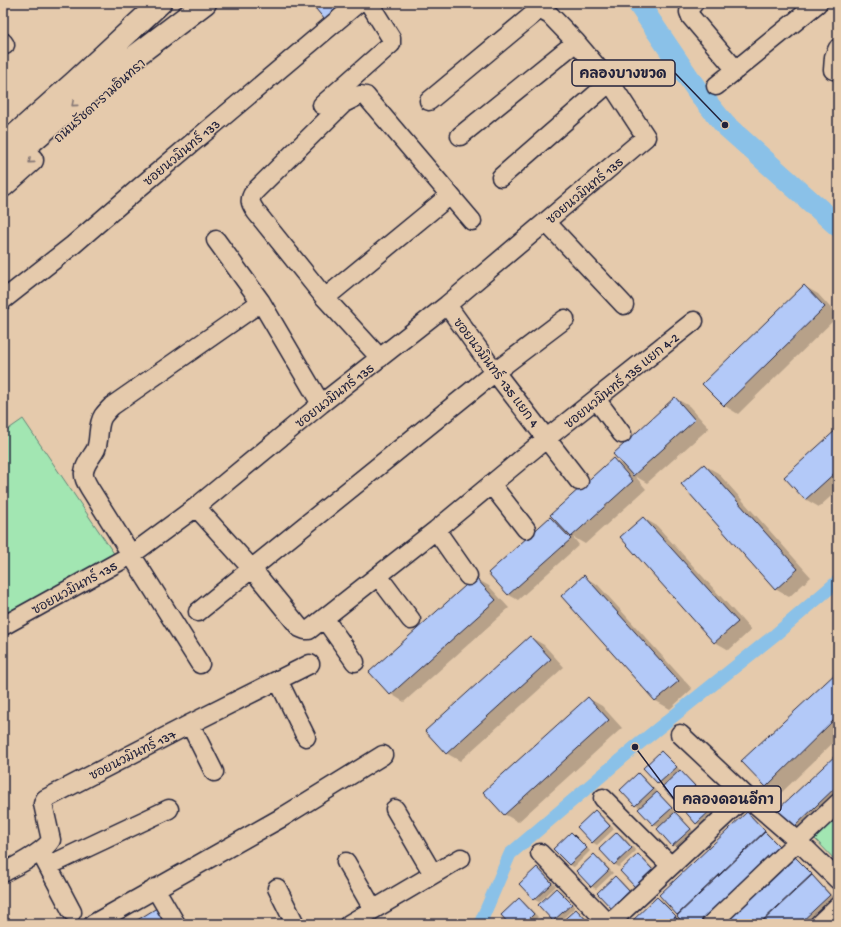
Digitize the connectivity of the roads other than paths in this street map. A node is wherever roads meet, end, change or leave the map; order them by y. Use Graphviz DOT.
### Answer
graph roads {
  1 [pos="159,3"];
  2 [pos="358,3"];
  3 [pos="369,3"];
  4 [pos="694,3"];
  5 [pos="818,3"];
  6 [pos="199,8"];
  7 [pos="576,42"];
  8 [pos="838,48"];
  9 [pos="736,70"];
  10 [pos="833,70"];
  11 [pos="610,82"];
  12 [pos="716,86"];
  13 [pos="429,101"];
  14 [pos="322,105"];
  15 [pos="3,126"];
  16 [pos="460,136"];
  17 [pos="3,146"];
  18 [pos="3,166"];
  19 [pos="501,176"];
  20 [pos="3,186"];
  21 [pos="449,196"];
  22 [pos="472,221"];
  23 [pos="546,222"];
  24 [pos="216,240"];
  25 [pos="325,298"];
  26 [pos="3,300"];
  27 [pos="261,302"];
  28 [pos="624,304"];
  29 [pos="447,306"];
  30 [pos="565,320"];
  31 [pos="694,321"];
  32 [pos="380,358"];
  33 [pos="496,372"];
  34 [pos="596,399"];
  35 [pos="321,404"];
  36 [pos="622,434"];
  37 [pos="547,438"];
  38 [pos="579,481"];
  39 [pos="491,484"];
  40 [pos="196,507"];
  41 [pos="526,529"];
  42 [pos="436,530"];
  43 [pos="131,555"];
  44 [pos="252,569"];
  45 [pos="378,576"];
  46 [pos="468,576"];
  47 [pos="198,612"];
  48 [pos="324,618"];
  49 [pos="411,620"];
  50 [pos="3,626"];
  51 [pos="355,662"];
  52 [pos="200,664"];
  53 [pos="310,664"];
  54 [pos="278,680"];
  55 [pos="190,724"];
  56 [pos="680,734"];
  57 [pos="306,737"];
  58 [pos="383,756"];
  59 [pos="214,772"];
  60 [pos="746,796"];
  61 [pos="604,798"];
  62 [pos="838,803"];
  63 [pos="169,808"];
  64 [pos="395,809"];
  65 [pos="798,841"];
  66 [pos="540,853"];
  67 [pos="461,858"];
  68 [pos="44,859"];
  69 [pos="346,862"];
  70 [pos="671,866"];
  71 [pos="3,873"];
  72 [pos="433,874"];
  73 [pos="838,880"];
  74 [pos="155,888"];
  75 [pos="277,888"];
  76 [pos="838,906"];
  77 [pos="373,909"];
  78 [pos="72,912"];
  79 [pos="93,924"];
  80 [pos="176,924"];
  81 [pos="295,924"];
  82 [pos="349,924"];
  83 [pos="711,924"];
  84 [pos="819,924"];
  1 -- 15 [label="main road"];
  1 -- 17 [label="main road"];
  2 -- 26 [label="street, ซอยนวมินทร์ 133"];
  3 -- 14 [label="street"];
  4 -- 9 [label="street"];
  5 -- 9 [label="street"];
  6 -- 18 [label="main road, ถนนรัชดา-รามอินทรา, one-way"];
  6 -- 20 [label="main road, ถนนรัชดา-รามอินทรา, one-way"];
  7 -- 11 [label="street"];
  7 -- 13 [label="street"];
  7 -- 16 [label="street"];
  8 -- 10 [label="street"];
  9 -- 12 [label="street"];
  11 -- 19 [label="street"];
  11 -- 23 [label="street, ซอยนวมินทร์ 135"];
  21 -- 22 [label="street"];
  21 -- 25 [label="street"];
  21 -- 25 [label="street"];
  23 -- 28 [label="street"];
  23 -- 29 [label="street, ซอยนวมินทร์ 135"];
  24 -- 27 [label="street"];
  25 -- 32 [label="street"];
  27 -- 35 [label="street"];
  27 -- 43 [label="street"];
  29 -- 32 [label="street, ซอยนวมินทร์ 135"];
  29 -- 33 [label="street, ซอยนวมินทร์ 135 แยก 4"];
  30 -- 33 [label="street"];
  31 -- 34 [label="street, ซอยนวมินทร์ 135 แยก 4-2"];
  32 -- 35 [label="street, ซอยนวมินทร์ 135"];
  33 -- 37 [label="street, ซอยนวมินทร์ 135 แยก 4"];
  33 -- 44 [label="street"];
  34 -- 36 [label="street"];
  34 -- 37 [label="street, ซอยนวมินทร์ 135 แยก 4-2"];
  35 -- 40 [label="street, ซอยนวมินทร์ 135"];
  37 -- 38 [label="street, ซอยนวมินทร์ 135 แยก 4"];
  37 -- 39 [label="street, ซอยนวมินทร์ 135 แยก 4-2"];
  39 -- 41 [label="street"];
  39 -- 42 [label="street, ซอยนวมินทร์ 135 แยก 4-2"];
  40 -- 43 [label="street, ซอยนวมินทร์ 135"];
  40 -- 44 [label="street"];
  42 -- 45 [label="street, ซอยนวมินทร์ 135 แยก 4-2"];
  42 -- 46 [label="street"];
  43 -- 50 [label="street, ซอยนวมินทร์ 135"];
  43 -- 52 [label="street"];
  44 -- 47 [label="street"];
  44 -- 48 [label="street, ซอยนวมินทร์ 135 แยก 4-2"];
  45 -- 48 [label="street, ซอยนวมินทร์ 135 แยก 4-2"];
  45 -- 49 [label="street"];
  48 -- 51 [label="street"];
  53 -- 54 [label="street, ซอยนวมินทร์ 137"];
  54 -- 55 [label="street, ซอยนวมินทร์ 137"];
  54 -- 57 [label="street"];
  55 -- 59 [label="street"];
  55 -- 68 [label="street, ซอยนวมินทร์ 137"];
  56 -- 60 [label="street"];
  58 -- 74 [label="street"];
  60 -- 65 [label="street"];
  60 -- 70 [label="street"];
  61 -- 70 [label="street"];
  62 -- 65 [label="street"];
  63 -- 68 [label="street"];
  64 -- 72 [label="street"];
  65 -- 73 [label="street"];
  65 -- 83 [label="street"];
  66 -- 70 [label="street"];
  67 -- 72 [label="street"];
  68 -- 71 [label="street, ซอยนวมินทร์ 137"];
  68 -- 78 [label="street"];
  69 -- 77 [label="street"];
  72 -- 77 [label="street"];
  74 -- 79 [label="street"];
  74 -- 80 [label="street"];
  75 -- 81 [label="street"];
  76 -- 84 [label="street"];
  77 -- 82 [label="street"];
}
